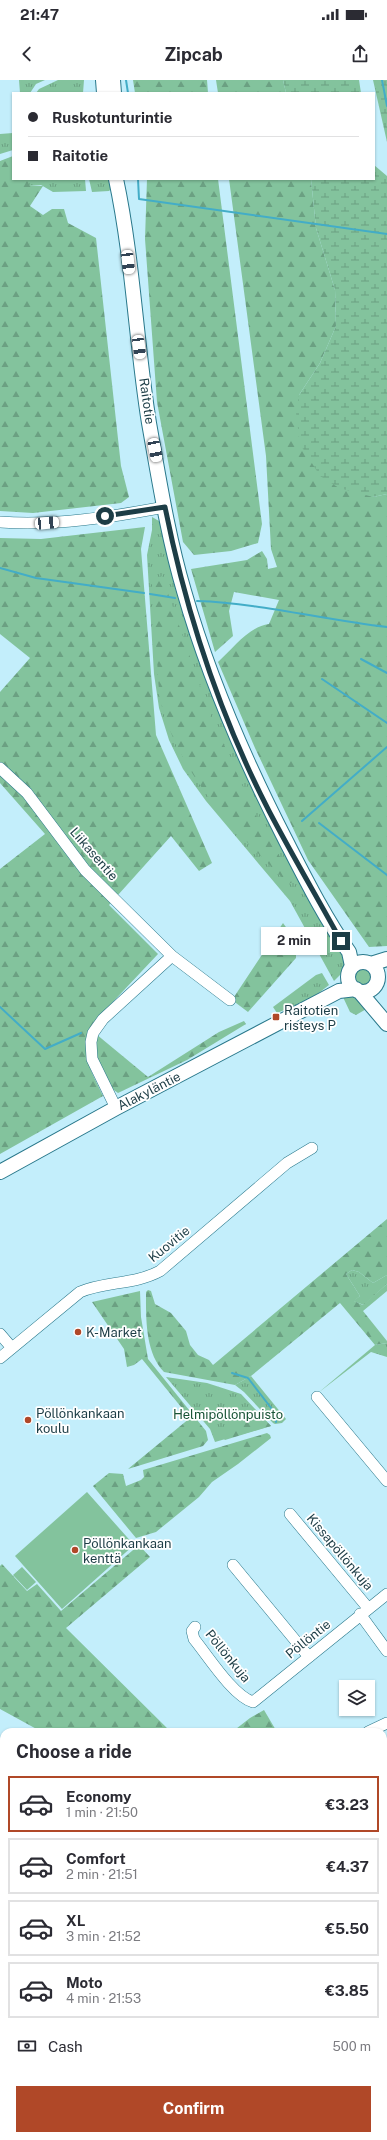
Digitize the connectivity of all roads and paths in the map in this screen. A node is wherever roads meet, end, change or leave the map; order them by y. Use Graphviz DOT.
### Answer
graph roads {
  1 [pos="103,80"];
  2 [pos="113,80"];
  3 [pos="104,92"];
  4 [pos="114,92"];
  5 [pos="116,180"];
  6 [pos="123,180"];
  7 [pos="122,220"];
  8 [pos="165,507"];
  9 [pos="0,522"];
  10 [pos="0,768"];
  11 [pos="324,909"];
  12 [pos="172,956"];
  13 [pos="387,959"];
  14 [pos="369,963"];
  15 [pos="351,969"];
  16 [pos="380,979"];
  17 [pos="357,990"];
  18 [pos="230,1000"];
  19 [pos="300,1012"];
  20 [pos="387,1020"];
  21 [pos="387,1024"];
  22 [pos="116,1108"];
  23 [pos="312,1148"];
  24 [pos="0,1172"];
  25 [pos="0,1334"];
  26 [pos="12,1348"];
  27 [pos="0,1358"];
  28 [pos="317,1398"];
  29 [pos="387,1481"];
  30 [pos="290,1514"];
  31 [pos="233,1565"];
  32 [pos="387,1594"];
  33 [pos="364,1611"];
  34 [pos="195,1627"];
  35 [pos="387,1651"];
  36 [pos="308,1657"];
  37 [pos="247,1700"];
  38 [pos="387,1723"];
  39 [pos="376,1728"];
  1 -- 3 [label="main road"];
  2 -- 4 [label="main road"];
  5 -- 7 [label="main road, Raitotie"];
  6 -- 7 [label="main road, Raitotie"];
  7 -- 8 [label="main road, Raitotie"];
  8 -- 9 [label="street"];
  8 -- 11 [label="main road, Raitotie"];
  10 -- 12 [label="street, Liikasentie"];
  11 -- 14 [label="main road, Raitotie"];
  11 -- 15 [label="main road, Raitotie"];
  12 -- 18 [label="street, Liikasentie"];
  12 -- 22 [label="street"];
  13 -- 14 [label="main road"];
  14 -- 15 [label="main road"];
  14 -- 16 [label="main road"];
  15 -- 17 [label="main road"];
  15 -- 19 [label="main road, Alakyläntie"];
  16 -- 17 [label="main road"];
  16 -- 20 [label="main road"];
  17 -- 19 [label="main road, Alakyläntie"];
  17 -- 21 [label="main road"];
  19 -- 22 [label="main road, Alakyläntie"];
  22 -- 24 [label="main road, Alakyläntie"];
  23 -- 26 [label="street, Kuovitie"];
  25 -- 26 [label="street"];
  26 -- 27 [label="street, Kuovitie"];
  28 -- 29 [label="street"];
  30 -- 33 [label="street, Kissapöllönkuja"];
  31 -- 36 [label="street"];
  32 -- 33 [label="street, Pöllöntie"];
  33 -- 35 [label="street, Kissapöllönkuja"];
  33 -- 36 [label="street, Pöllöntie"];
  34 -- 37 [label="street, Pöllönkuja"];
  36 -- 37 [label="street, Pöllöntie"];
  38 -- 39 [label="street"];
}
